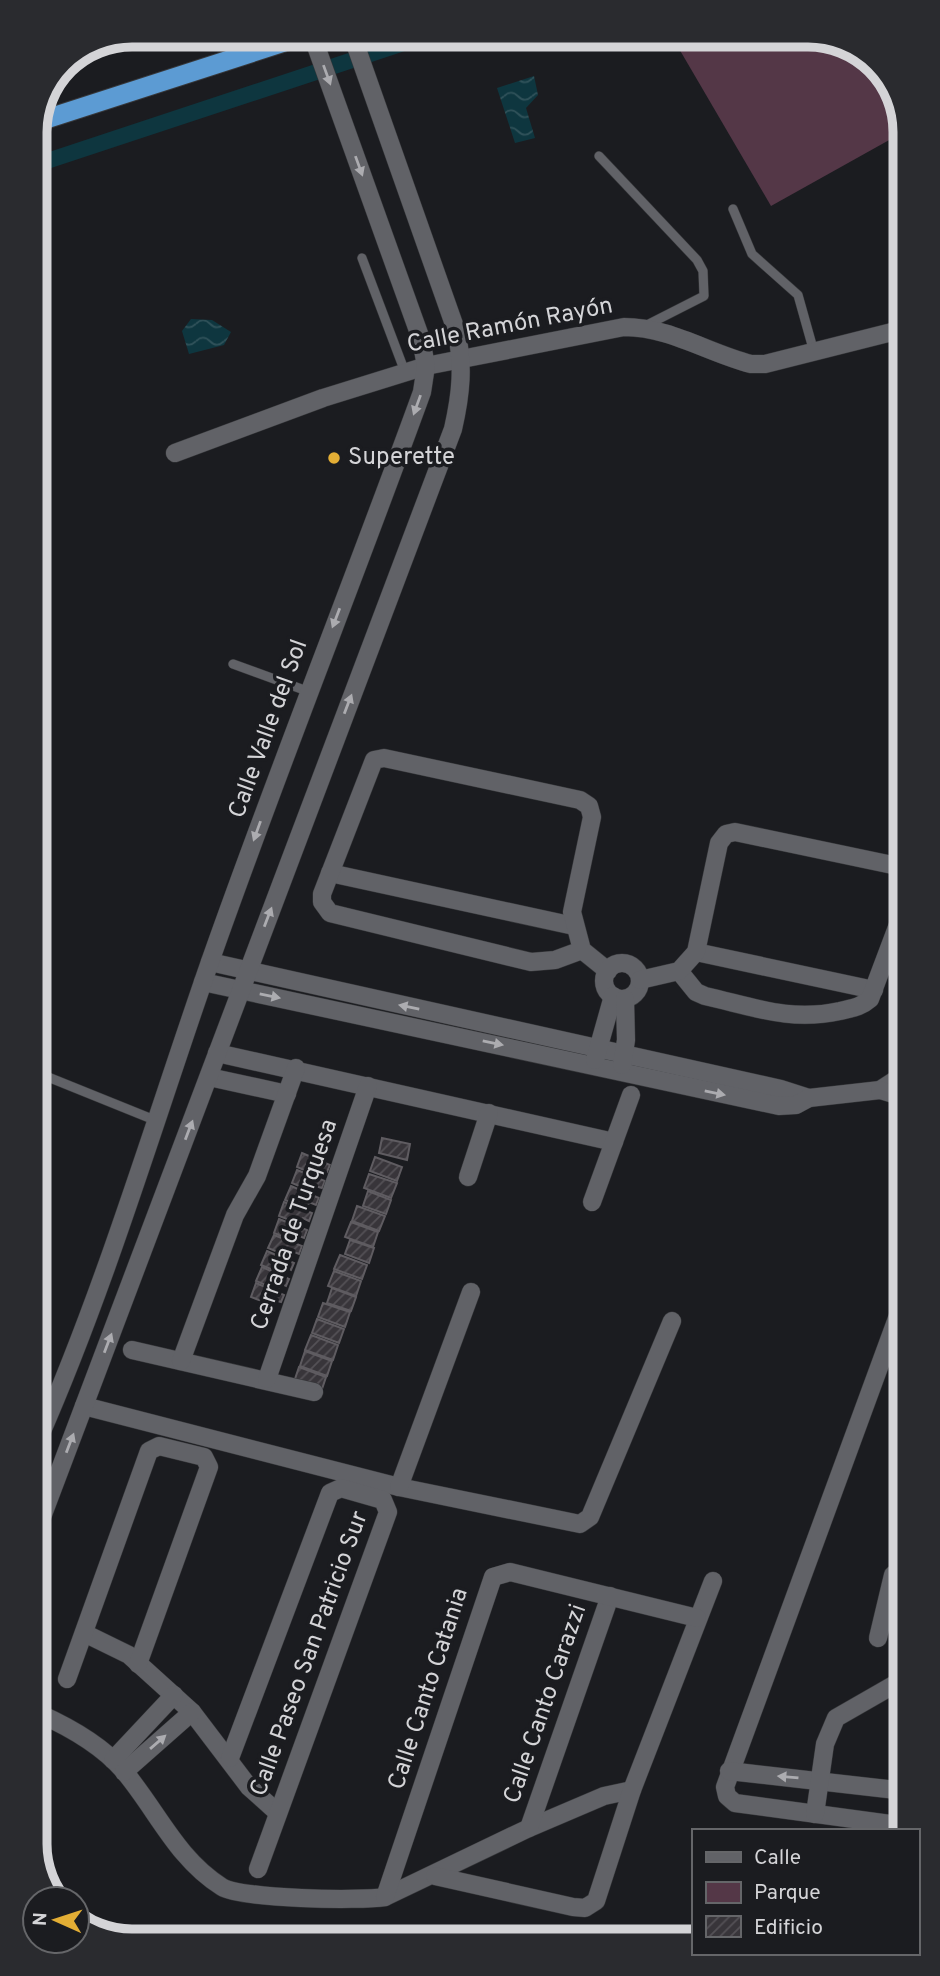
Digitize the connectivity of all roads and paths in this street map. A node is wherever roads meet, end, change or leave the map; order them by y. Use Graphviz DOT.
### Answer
graph roads {
  1 [pos="289,47"];
  2 [pos="315,47"];
  3 [pos="356,47"];
  4 [pos="48,119"];
  5 [pos="599,156"];
  6 [pos="733,209"];
  7 [pos="362,258"];
  8 [pos="643,327"];
  9 [pos="893,332"];
  10 [pos="814,352"];
  11 [pos="462,357"];
  12 [pos="426,366"];
  13 [pos="405,372"];
  14 [pos="175,453"];
  15 [pos="233,664"];
  16 [pos="307,691"];
  17 [pos="893,865"];
  18 [pos="330,873"];
  19 [pos="574,926"];
  20 [pos="893,938"];
  21 [pos="582,950"];
  22 [pos="696,952"];
  23 [pos="210,962"];
  24 [pos="248,971"];
  25 [pos="608,971"];
  26 [pos="679,971"];
  27 [pos="640,979"];
  28 [pos="203,982"];
  29 [pos="240,990"];
  30 [pos="874,990"];
  31 [pos="619,997"];
  32 [pos="218,1053"];
  33 [pos="625,1054"];
  34 [pos="595,1058"];
  35 [pos="296,1069"];
  36 [pos="621,1073"];
  37 [pos="47,1077"];
  38 [pos="209,1077"];
  39 [pos="893,1082"];
  40 [pos="368,1086"];
  41 [pos="880,1090"];
  42 [pos="287,1094"];
  43 [pos="893,1094"];
  44 [pos="631,1095"];
  45 [pos="810,1098"];
  46 [pos="489,1113"];
  47 [pos="157,1121"];
  48 [pos="614,1142"];
  49 [pos="468,1177"];
  50 [pos="592,1202"];
  51 [pos="471,1292"];
  52 [pos="672,1321"];
  53 [pos="893,1329"];
  54 [pos="132,1350"];
  55 [pos="181,1361"];
  56 [pos="267,1379"];
  57 [pos="314,1392"];
  58 [pos="84,1406"];
  59 [pos="47,1417"];
  60 [pos="399,1488"];
  61 [pos="47,1503"];
  62 [pos="893,1575"];
  63 [pos="713,1581"];
  64 [pos="610,1596"];
  65 [pos="697,1618"];
  66 [pos="84,1633"];
  67 [pos="878,1638"];
  68 [pos="138,1664"];
  69 [pos="67,1679"];
  70 [pos="893,1686"];
  71 [pos="174,1696"];
  72 [pos="192,1712"];
  73 [pos="47,1718"];
  74 [pos="230,1758"];
  75 [pos="118,1766"];
  76 [pos="729,1771"];
  77 [pos="820,1780"];
  78 [pos="893,1789"];
  79 [pos="632,1790"];
  80 [pos="278,1813"];
  81 [pos="815,1814"];
  82 [pos="893,1824"];
  83 [pos="529,1828"];
  84 [pos="258,1869"];
  85 [pos="435,1875"];
  86 [pos="385,1897"];
  1 -- 4 [label="highway"];
  2 -- 12 [label="street, Calle Valle del Sol, one-way"];
  3 -- 11 [label="street"];
  5 -- 8 [label="lane"];
  6 -- 10 [label="lane"];
  7 -- 13 [label="lane"];
  8 -- 10 [label="street, Calle Ramón Rayón"];
  8 -- 11 [label="street, Calle Ramón Rayón"];
  9 -- 10 [label="street, Calle Ramón Rayón"];
  11 -- 12 [label="street, Calle Ramón Rayón"];
  24 -- 11 [label="street, one-way"];
  12 -- 13 [label="street, Calle Ramón Rayón"];
  12 -- 16 [label="street, Calle Valle del Sol, one-way"];
  13 -- 14 [label="street, Calle Ramón Rayón"];
  15 -- 16 [label="lane"];
  16 -- 23 [label="street, Calle Valle del Sol, one-way"];
  17 -- 22 [label="street"];
  18 -- 19 [label="street"];
  18 -- 19 [label="street"];
  18 -- 21 [label="street"];
  19 -- 21 [label="street"];
  20 -- 30 [label="street"];
  21 -- 25 [label="street"];
  22 -- 26 [label="street"];
  22 -- 30 [label="street"];
  23 -- 24 [label="street"];
  23 -- 28 [label="street, Calle Valle del Sol"];
  24 -- 29 [label="street"];
  34 -- 24 [label="street, one-way"];
  25 -- 27 [label="street"];
  25 -- 31 [label="street"];
  26 -- 27 [label="street"];
  26 -- 30 [label="street"];
  27 -- 31 [label="street"];
  28 -- 29 [label="street"];
  28 -- 47 [label="street, Calle Valle del Sol"];
  29 -- 32 [label="street"];
  29 -- 34 [label="street, one-way"];
  31 -- 33 [label="street"];
  31 -- 34 [label="street"];
  32 -- 35 [label="street"];
  32 -- 38 [label="street"];
  33 -- 34 [label="street"];
  33 -- 36 [label="street"];
  33 -- 45 [label="street"];
  34 -- 36 [label="street"];
  35 -- 40 [label="street"];
  35 -- 42 [label="street, Cerrada de Turquesa"];
  36 -- 45 [label="street, one-way"];
  37 -- 47 [label="lane"];
  38 -- 42 [label="street"];
  58 -- 38 [label="street, one-way"];
  39 -- 41 [label="street"];
  40 -- 46 [label="street"];
  40 -- 56 [label="street, Cerrada de Turquesa"];
  41 -- 43 [label="street"];
  41 -- 45 [label="street"];
  42 -- 55 [label="street, Cerrada de Turquesa"];
  44 -- 48 [label="street"];
  46 -- 48 [label="street"];
  46 -- 49 [label="street"];
  47 -- 59 [label="street, Calle Valle del Sol"];
  48 -- 50 [label="street"];
  51 -- 60 [label="street"];
  52 -- 60 [label="street"];
  53 -- 76 [label="street"];
  54 -- 55 [label="street"];
  55 -- 56 [label="street"];
  56 -- 57 [label="street"];
  58 -- 60 [label="street"];
  61 -- 58 [label="street, one-way"];
  62 -- 67 [label="street"];
  63 -- 65 [label="street"];
  64 -- 65 [label="street, Calle Canto Catania"];
  64 -- 83 [label="street, Calle Canto Carazzi"];
  64 -- 86 [label="street, Calle Canto Catania"];
  65 -- 79 [label="street"];
  66 -- 68 [label="street"];
  66 -- 68 [label="street"];
  66 -- 69 [label="street"];
  68 -- 71 [label="street"];
  70 -- 77 [label="street"];
  71 -- 72 [label="street"];
  71 -- 75 [label="street"];
  72 -- 74 [label="street"];
  75 -- 72 [label="street, one-way"];
  73 -- 75 [label="street"];
  74 -- 80 [label="street"];
  74 -- 80 [label="street, Calle Paseo San Patricio Sur"];
  75 -- 86 [label="street"];
  77 -- 76 [label="street, one-way"];
  76 -- 81 [label="street"];
  77 -- 78 [label="street"];
  77 -- 81 [label="street"];
  79 -- 83 [label="street"];
  79 -- 85 [label="street"];
  80 -- 84 [label="street, Calle Paseo San Patricio Sur"];
  81 -- 82 [label="street"];
  83 -- 85 [label="street"];
  85 -- 86 [label="street"];
}
